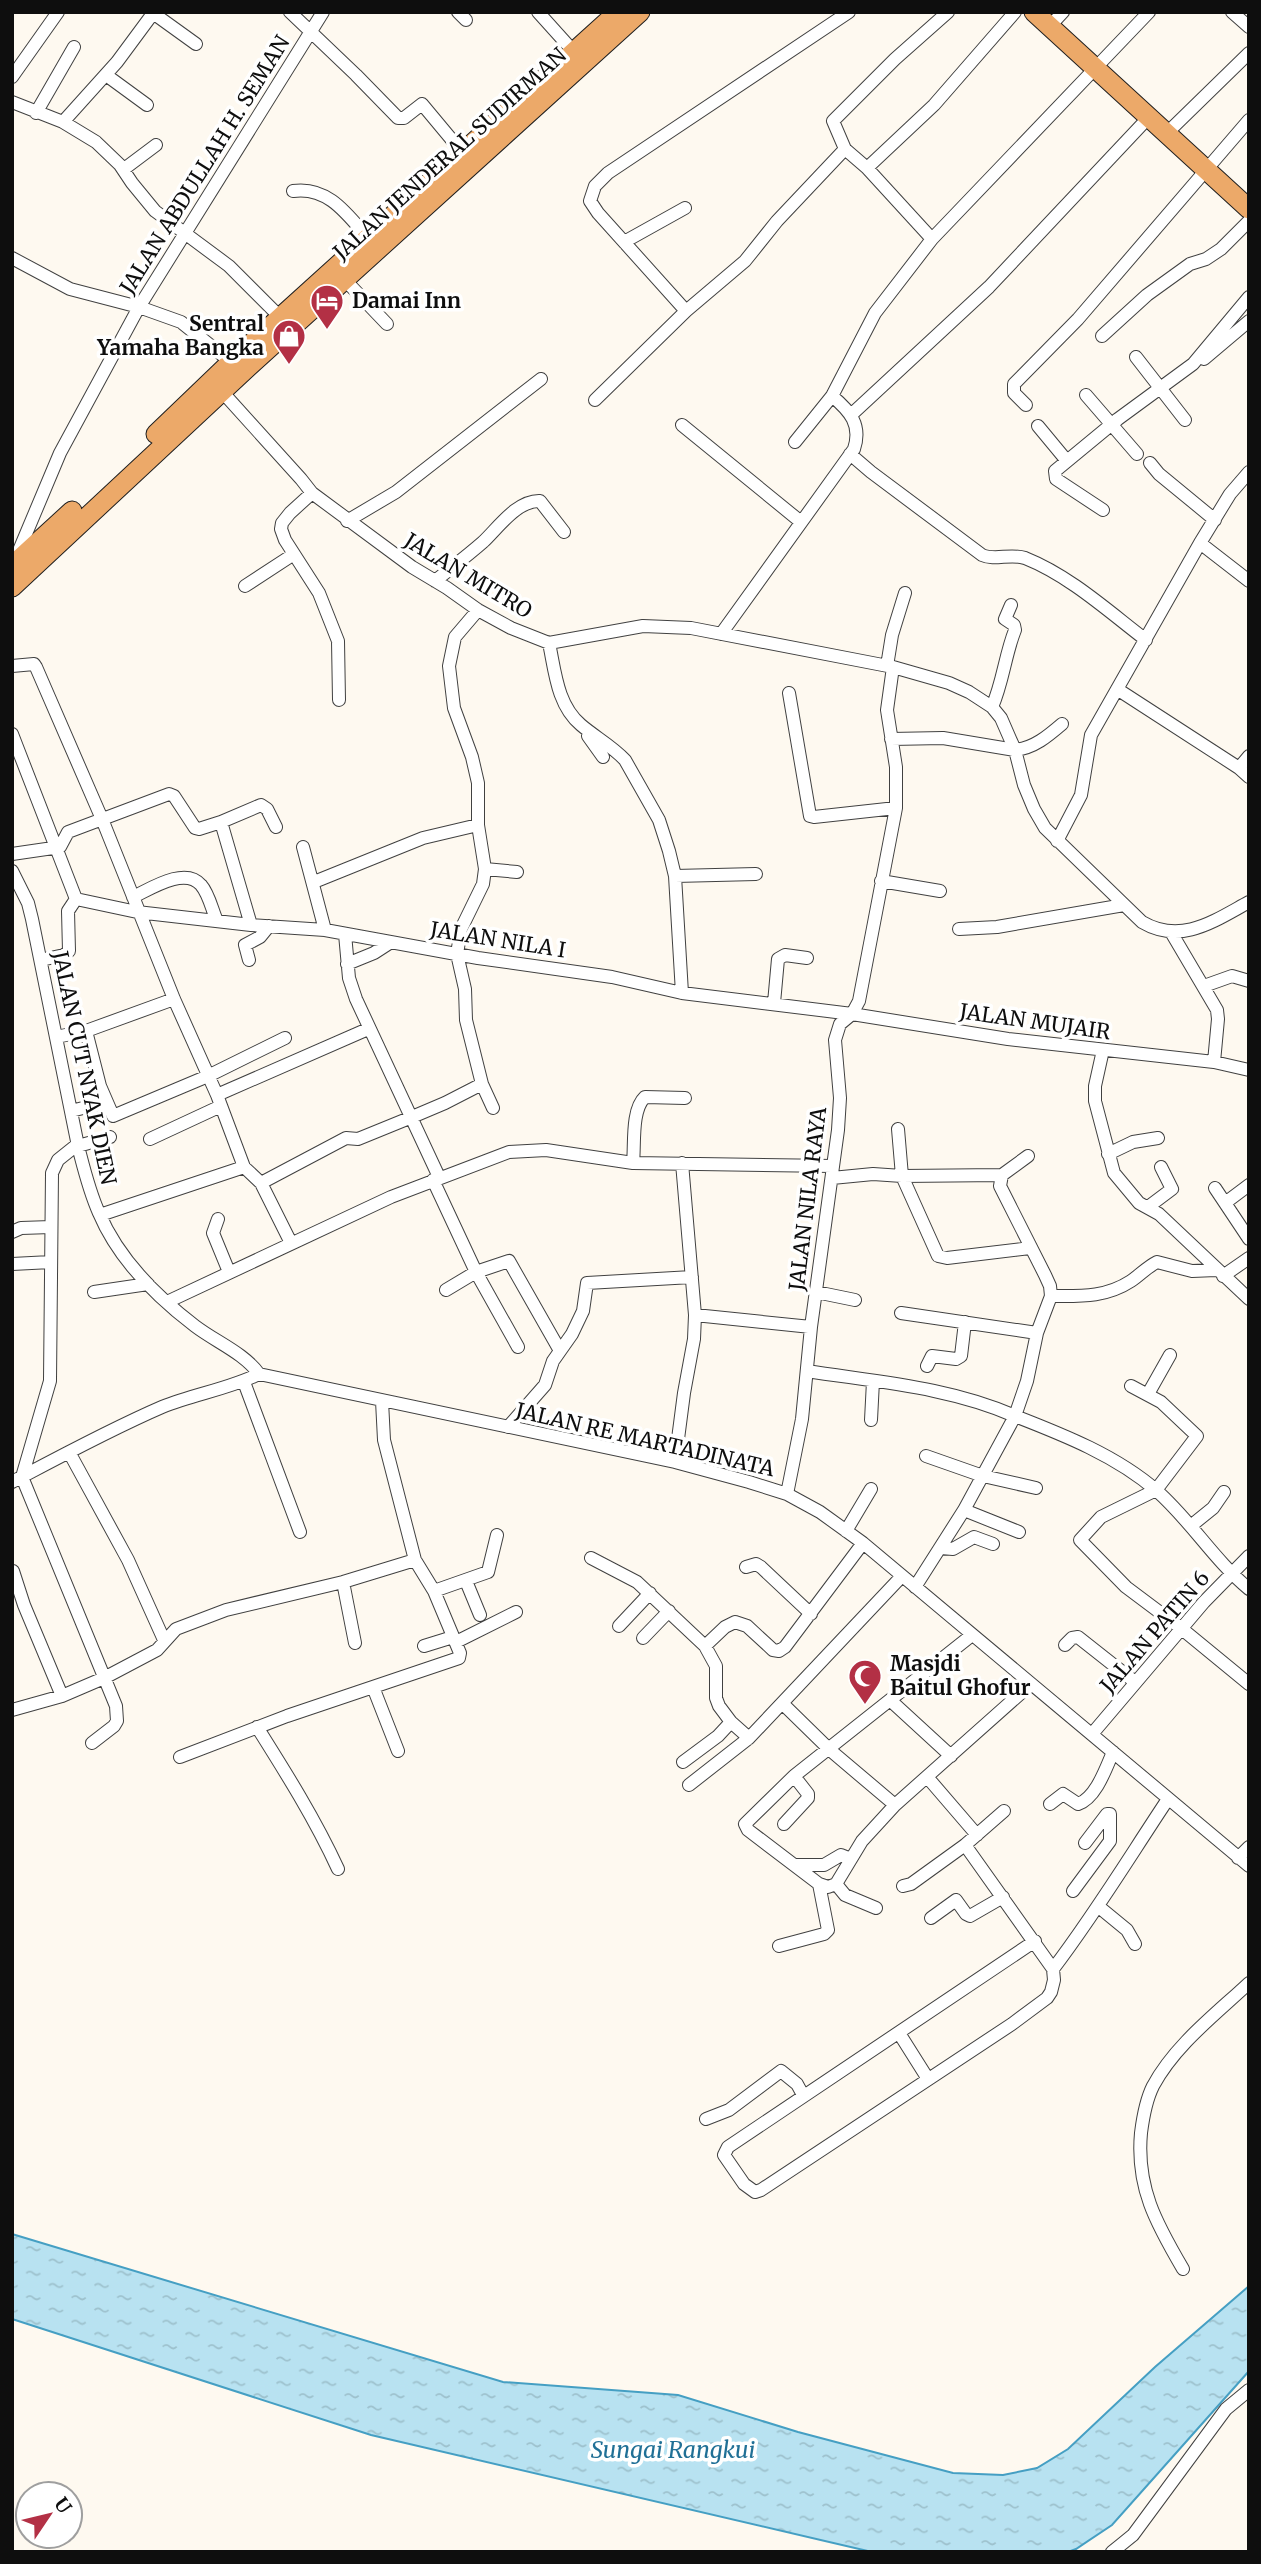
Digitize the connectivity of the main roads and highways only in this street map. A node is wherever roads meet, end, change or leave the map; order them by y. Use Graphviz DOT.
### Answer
graph roads {
  1 [pos="640,12"];
  2 [pos="1034,12"];
  3 [pos="608,15"];
  4 [pos="1057,19"];
  5 [pos="514,116"];
  6 [pos="1249,209"];
  7 [pos="217,386"];
  8 [pos="12,566"];
  9 [pos="12,587"];
  1 -- 5 [label="highway, JALAN JENDERAL SUDIRMAN"];
  2 -- 4 [label="highway"];
  3 -- 5 [label="highway, JALAN JENDERAL SUDIRMAN"];
  4 -- 6 [label="highway"];
  5 -- 7 [label="highway, JALAN JENDERAL SUDIRMAN"];
  5 -- 7 [label="highway, JALAN JENDERAL SUDIRMAN"];
  7 -- 8 [label="highway, JALAN JENDERAL SUDIRMAN"];
  7 -- 9 [label="highway, JALAN JENDERAL SUDIRMAN"];
}
